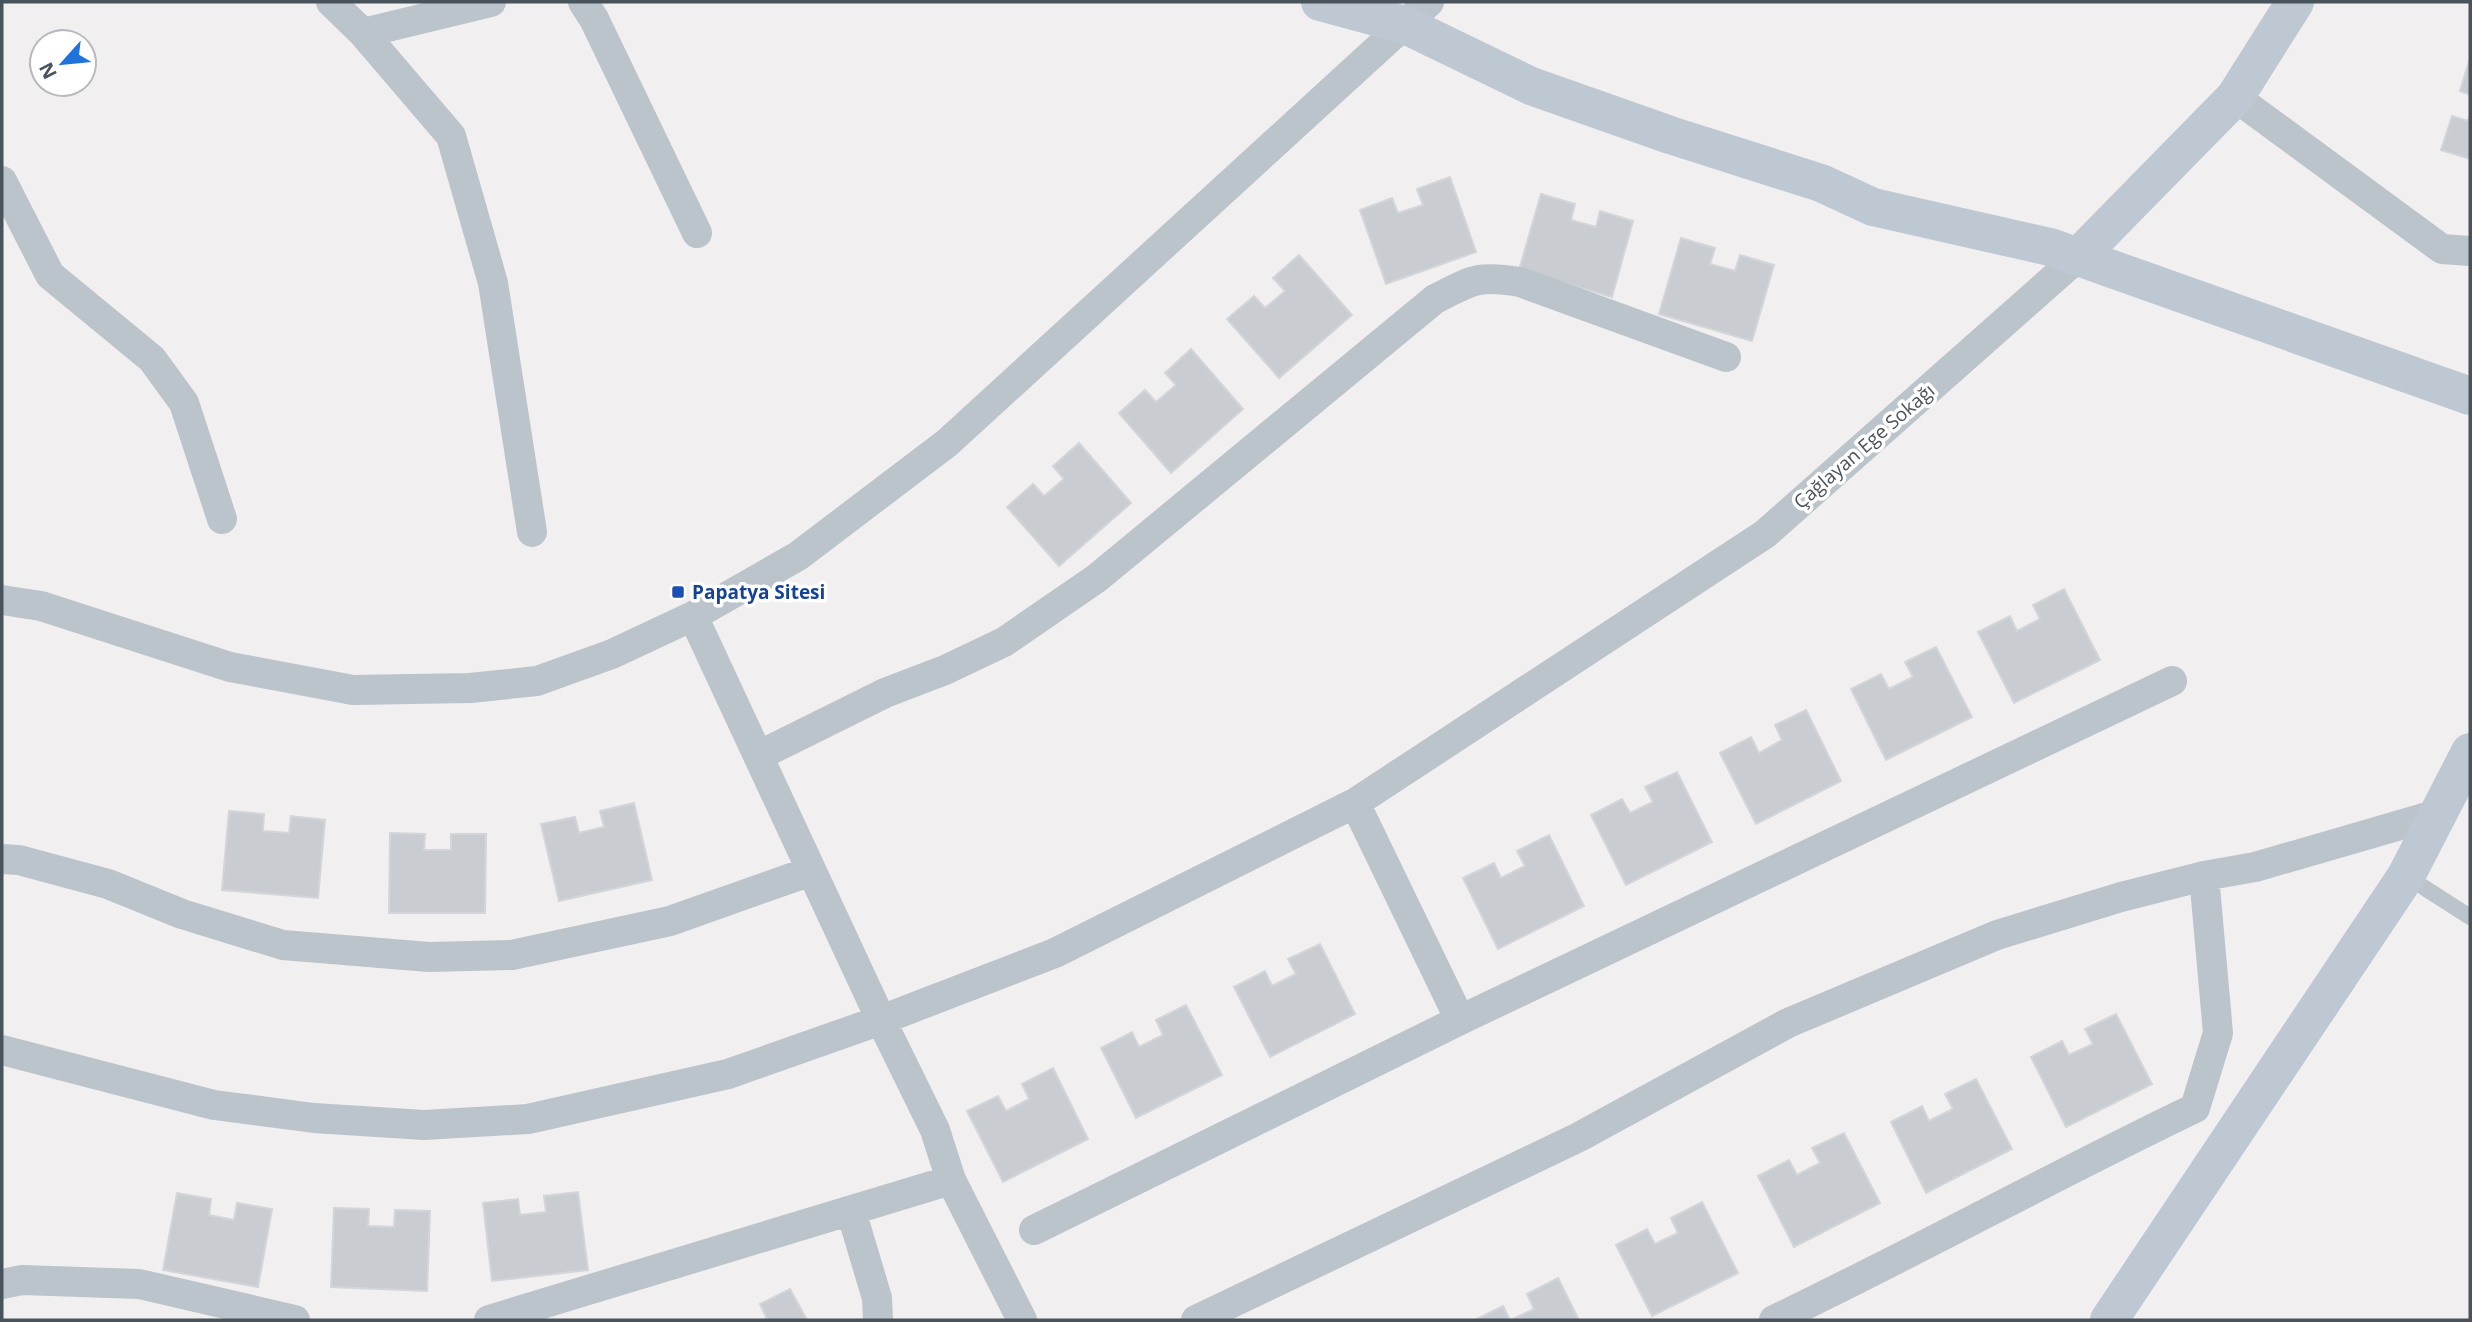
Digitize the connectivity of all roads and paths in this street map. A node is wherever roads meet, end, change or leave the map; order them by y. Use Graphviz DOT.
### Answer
graph roads {
  1 [pos="331,2"];
  2 [pos="491,2"];
  3 [pos="583,2"];
  4 [pos="1320,2"];
  5 [pos="2295,2"];
  6 [pos="1417,14"];
  7 [pos="363,33"];
  8 [pos="2235,97"];
  9 [pos="2,181"];
  10 [pos="697,233"];
  11 [pos="2470,251"];
  12 [pos="2078,257"];
  13 [pos="1726,357"];
  14 [pos="2470,396"];
  15 [pos="222,519"];
  16 [pos="532,532"];
  17 [pos="2,600"];
  18 [pos="693,616"];
  19 [pos="2172,681"];
  20 [pos="2470,752"];
  21 [pos="758,756"];
  22 [pos="1355,803"];
  23 [pos="2438,814"];
  24 [pos="2,859"];
  25 [pos="811,871"];
  26 [pos="2204,876"];
  27 [pos="2406,876"];
  28 [pos="2470,917"];
  29 [pos="881,1020"];
  30 [pos="1460,1020"];
  31 [pos="2,1051"];
  32 [pos="951,1180"];
  33 [pos="851,1210"];
  34 [pos="1034,1230"];
  35 [pos="2,1284"];
  36 [pos="295,1320"];
  37 [pos="489,1320"];
  38 [pos="878,1320"];
  39 [pos="1022,1320"];
  40 [pos="1195,1320"];
  41 [pos="1774,1320"];
  42 [pos="2109,1320"];
  1 -- 7 [label="street"];
  2 -- 7 [label="street"];
  3 -- 10 [label="street"];
  4 -- 6 [label="street"];
  5 -- 8 [label="street, Çağlayan Ege Sokağı"];
  6 -- 12 [label="street"];
  6 -- 18 [label="street"];
  7 -- 16 [label="street"];
  8 -- 11 [label="street"];
  8 -- 12 [label="street, Çağlayan Ege Sokağı"];
  9 -- 15 [label="street"];
  12 -- 14 [label="street"];
  12 -- 22 [label="street, Çağlayan Ege Sokağı"];
  13 -- 21 [label="street"];
  17 -- 18 [label="street"];
  18 -- 21 [label="street"];
  19 -- 30 [label="street"];
  20 -- 23 [label="street"];
  21 -- 25 [label="street"];
  22 -- 29 [label="street, Çağlayan Ege Sokağı"];
  22 -- 30 [label="street"];
  23 -- 26 [label="street"];
  23 -- 27 [label="street"];
  24 -- 25 [label="street"];
  25 -- 29 [label="street"];
  26 -- 40 [label="street"];
  26 -- 41 [label="street"];
  27 -- 28 [label="lane"];
  27 -- 42 [label="street"];
  29 -- 31 [label="street, Çağlayan Ege Sokağı"];
  29 -- 32 [label="street"];
  30 -- 34 [label="street"];
  32 -- 33 [label="street"];
  32 -- 39 [label="street"];
  33 -- 37 [label="street"];
  33 -- 38 [label="street"];
  35 -- 36 [label="street"];
}
